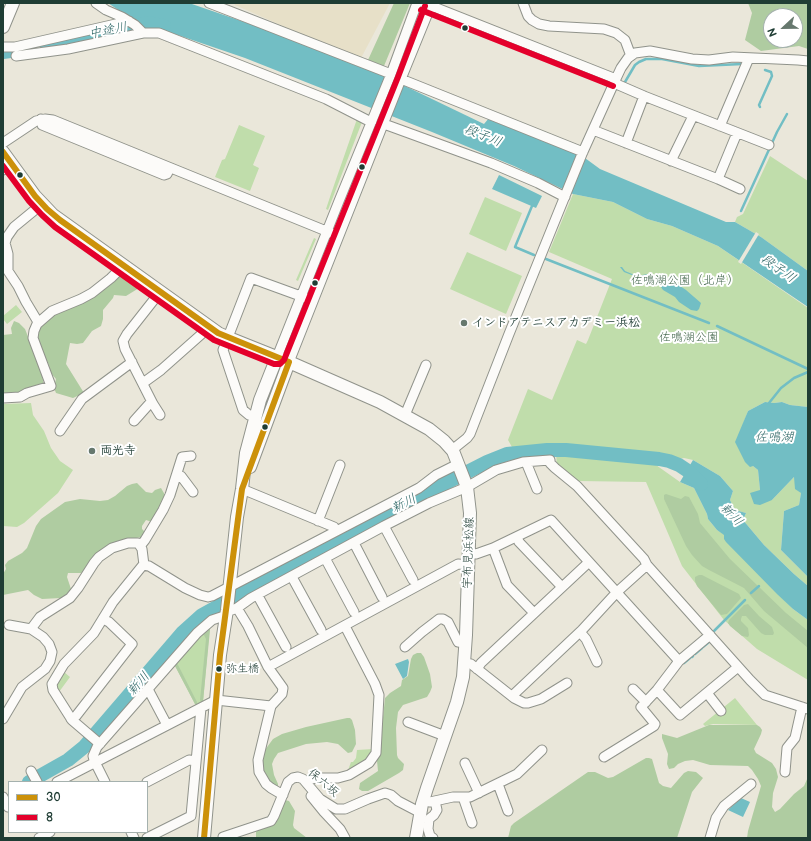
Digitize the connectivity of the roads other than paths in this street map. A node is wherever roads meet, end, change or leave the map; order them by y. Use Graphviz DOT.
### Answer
graph roads {
  1 [pos="13,3"];
  2 [pos="96,3"];
  3 [pos="209,3"];
  4 [pos="228,3"];
  5 [pos="418,3"];
  6 [pos="523,3"];
  7 [pos="429,4"];
  8 [pos="233,12"];
  9 [pos="132,23"];
  10 [pos="3,27"];
  11 [pos="143,33"];
  12 [pos="3,47"];
  13 [pos="16,56"];
  14 [pos="631,56"];
  15 [pos="808,61"];
  16 [pos="747,63"];
  17 [pos="391,74"];
  18 [pos="401,79"];
  19 [pos="619,84"];
  20 [pos="644,96"];
  21 [pos="693,116"];
  22 [pos="372,121"];
  23 [pos="384,124"];
  24 [pos="720,126"];
  25 [pos="593,130"];
  26 [pos="737,133"];
  27 [pos="626,142"];
  28 [pos="3,143"];
  29 [pos="769,145"];
  30 [pos="3,152"];
  31 [pos="583,153"];
  32 [pos="671,161"];
  33 [pos="7,167"];
  34 [pos="718,179"];
  35 [pos="740,189"];
  36 [pos="566,195"];
  37 [pos="42,204"];
  38 [pos="326,232"];
  39 [pos="338,237"];
  40 [pos="124,265"];
  41 [pos="160,292"];
  42 [pos="301,296"];
  43 [pos="313,301"];
  44 [pos="38,322"];
  45 [pos="208,326"];
  46 [pos="227,338"];
  47 [pos="277,357"];
  48 [pos="132,362"];
  49 [pos="289,362"];
  50 [pos="426,365"];
  51 [pos="143,384"];
  52 [pos="3,398"];
  53 [pos="151,402"];
  54 [pos="160,415"];
  55 [pos="405,415"];
  56 [pos="256,416"];
  57 [pos="134,421"];
  58 [pos="60,430"];
  59 [pos="452,450"];
  60 [pos="191,456"];
  61 [pos="526,462"];
  62 [pos="340,465"];
  63 [pos="459,465"];
  64 [pos="177,475"];
  65 [pos="466,485"];
  66 [pos="537,489"];
  67 [pos="242,490"];
  68 [pos="193,492"];
  69 [pos="318,521"];
  70 [pos="384,526"];
  71 [pos="336,532"];
  72 [pos="517,537"];
  73 [pos="354,542"];
  74 [pos="141,545"];
  75 [pos="493,548"];
  76 [pos="325,558"];
  77 [pos="469,559"];
  78 [pos="589,562"];
  79 [pos="144,565"];
  80 [pos="647,565"];
  81 [pos="292,577"];
  82 [pos="413,580"];
  83 [pos="562,587"];
  84 [pos="229,589"];
  85 [pos="617,592"];
  86 [pos="258,596"];
  87 [pos="382,597"];
  88 [pos="229,611"];
  89 [pos="354,612"];
  90 [pos="534,613"];
  91 [pos="103,619"];
  92 [pos="9,625"];
  93 [pos="31,629"];
  94 [pos="320,630"];
  95 [pos="346,630"];
  96 [pos="580,632"];
  97 [pos="710,635"];
  98 [pos="466,643"];
  99 [pos="286,647"];
  100 [pos="405,647"];
  101 [pos="679,661"];
  102 [pos="597,662"];
  103 [pos="464,664"];
  104 [pos="268,667"];
  105 [pos="738,667"];
  106 [pos="477,669"];
  107 [pos="567,683"];
  108 [pos="633,689"];
  109 [pos="147,690"];
  110 [pos="657,690"];
  111 [pos="706,693"];
  112 [pos="512,696"];
  113 [pos="216,700"];
  114 [pos="646,702"];
  115 [pos="271,706"];
  116 [pos="201,708"];
  117 [pos="805,708"];
  118 [pos="721,711"];
  119 [pos="3,719"];
  120 [pos="71,719"];
  121 [pos="408,722"];
  122 [pos="167,725"];
  123 [pos="445,736"];
  124 [pos="99,744"];
  125 [pos="542,750"];
  126 [pos="604,757"];
  127 [pos="196,761"];
  128 [pos="95,763"];
  129 [pos="464,763"];
  130 [pos="31,771"];
  131 [pos="785,772"];
  132 [pos="298,777"];
  133 [pos="36,781"];
  134 [pos="59,781"];
  135 [pos="104,781"];
  136 [pos="148,781"];
  137 [pos="307,782"];
  138 [pos="498,784"];
  139 [pos="748,789"];
  140 [pos="479,793"];
  141 [pos="283,795"];
  142 [pos="464,798"];
  143 [pos="426,805"];
  144 [pos="508,811"];
  145 [pos="472,823"];
  146 [pos="48,833"];
  147 [pos="39,838"];
  148 [pos="147,838"];
  149 [pos="204,838"];
  150 [pos="223,838"];
  151 [pos="345,838"];
  152 [pos="416,838"];
  153 [pos="433,838"];
  154 [pos="710,838"];
  1 -- 10 [label="main road"];
  2 -- 9 [label="street"];
  3 -- 8 [label="street"];
  4 -- 8 [label="street"];
  5 -- 17 [label="street"];
  6 -- 14 [label="street"];
  7 -- 18 [label="street"];
  7 -- 19 [label="street"];
  8 -- 17 [label="street"];
  9 -- 11 [label="street"];
  9 -- 12 [label="street"];
  11 -- 13 [label="street"];
  11 -- 22 [label="street"];
  14 -- 16 [label="street"];
  14 -- 19 [label="street"];
  15 -- 16 [label="street"];
  16 -- 24 [label="street"];
  17 -- 22 [label="street"];
  18 -- 23 [label="street"];
  18 -- 31 [label="street"];
  19 -- 20 [label="street"];
  19 -- 25 [label="street"];
  20 -- 21 [label="street"];
  20 -- 27 [label="street"];
  21 -- 24 [label="street"];
  21 -- 32 [label="street"];
  22 -- 38 [label="street"];
  23 -- 36 [label="street"];
  23 -- 39 [label="street"];
  24 -- 26 [label="street"];
  25 -- 27 [label="street"];
  25 -- 31 [label="street"];
  26 -- 29 [label="street"];
  26 -- 34 [label="street"];
  27 -- 32 [label="street"];
  28 -- 38 [label="street"];
  30 -- 33 [label="main road, 宇布見浜松線"];
  31 -- 36 [label="street"];
  32 -- 34 [label="street"];
  33 -- 37 [label="main road, 宇布見浜松線"];
  34 -- 35 [label="street"];
  36 -- 59 [label="street"];
  37 -- 40 [label="main road, 宇布見浜松線"];
  37 -- 44 [label="street"];
  38 -- 39 [label="street"];
  38 -- 42 [label="street"];
  39 -- 43 [label="street"];
  40 -- 41 [label="main road, 宇布見浜松線"];
  40 -- 44 [label="street"];
  41 -- 45 [label="main road, 宇布見浜松線"];
  41 -- 48 [label="street"];
  42 -- 43 [label="street"];
  42 -- 46 [label="street"];
  42 -- 47 [label="street"];
  43 -- 49 [label="street"];
  44 -- 52 [label="street"];
  45 -- 46 [label="main road, 宇布見浜松線"];
  45 -- 51 [label="street"];
  46 -- 47 [label="main road, 宇布見浜松線"];
  46 -- 56 [label="street"];
  47 -- 49 [label="main road, 宇布見浜松線"];
  47 -- 56 [label="main road"];
  48 -- 51 [label="street"];
  48 -- 58 [label="street"];
  49 -- 55 [label="main road, 宇布見浜松線"];
  49 -- 67 [label="main road"];
  50 -- 55 [label="street"];
  51 -- 53 [label="street"];
  53 -- 54 [label="street"];
  53 -- 57 [label="street"];
  55 -- 59 [label="main road, 宇布見浜松線"];
  56 -- 67 [label="main road"];
  59 -- 63 [label="main road, 宇布見浜松線"];
  60 -- 64 [label="street"];
  61 -- 65 [label="street"];
  61 -- 66 [label="street"];
  61 -- 80 [label="street"];
  62 -- 69 [label="street"];
  63 -- 65 [label="main road, 宇布見浜松線"];
  63 -- 71 [label="street"];
  64 -- 68 [label="street"];
  64 -- 74 [label="street"];
  65 -- 70 [label="street"];
  65 -- 77 [label="main road, 宇布見浜松線"];
  67 -- 69 [label="street"];
  67 -- 84 [label="main road"];
  69 -- 71 [label="street"];
  70 -- 73 [label="street"];
  70 -- 82 [label="street"];
  71 -- 84 [label="street"];
  72 -- 75 [label="street"];
  72 -- 78 [label="street"];
  72 -- 83 [label="street"];
  73 -- 76 [label="street"];
  73 -- 87 [label="street"];
  74 -- 79 [label="street"];
  74 -- 93 [label="street"];
  75 -- 77 [label="street"];
  75 -- 90 [label="street"];
  76 -- 81 [label="street"];
  76 -- 89 [label="street"];
  77 -- 98 [label="main road, 宇布見浜松線"];
  77 -- 104 [label="street"];
  78 -- 83 [label="street"];
  78 -- 85 [label="street"];
  79 -- 84 [label="street"];
  79 -- 91 [label="street"];
  80 -- 85 [label="street"];
  80 -- 97 [label="street"];
  81 -- 86 [label="street"];
  81 -- 94 [label="street"];
  83 -- 90 [label="street"];
  84 -- 88 [label="main road"];
  85 -- 96 [label="street"];
  85 -- 101 [label="street"];
  86 -- 88 [label="street"];
  86 -- 99 [label="street"];
  88 -- 104 [label="street"];
  88 -- 109 [label="street"];
  88 -- 113 [label="main road"];
  90 -- 106 [label="street"];
  91 -- 120 [label="street"];
  91 -- 120 [label="street"];
  92 -- 93 [label="street"];
  93 -- 119 [label="street"];
  95 -- 137 [label="street"];
  96 -- 102 [label="street"];
  96 -- 112 [label="street"];
  97 -- 101 [label="street"];
  97 -- 105 [label="street"];
  98 -- 100 [label="street"];
  98 -- 103 [label="main road, 宇布見浜松線"];
  101 -- 110 [label="street"];
  103 -- 106 [label="street"];
  103 -- 123 [label="main road, 宇布見浜松線"];
  104 -- 115 [label="street"];
  105 -- 111 [label="street"];
  105 -- 117 [label="street"];
  106 -- 112 [label="street"];
  107 -- 112 [label="street"];
  108 -- 114 [label="street"];
  109 -- 122 [label="street"];
  109 -- 124 [label="street"];
  110 -- 111 [label="street"];
  110 -- 114 [label="street"];
  111 -- 118 [label="street"];
  113 -- 115 [label="street"];
  113 -- 116 [label="street"];
  113 -- 149 [label="main road"];
  114 -- 126 [label="street"];
  115 -- 141 [label="street"];
  116 -- 122 [label="street"];
  116 -- 127 [label="street"];
  117 -- 131 [label="street"];
  120 -- 124 [label="street"];
  121 -- 123 [label="street"];
  122 -- 128 [label="street"];
  123 -- 143 [label="main road, 宇布見浜松線"];
  124 -- 128 [label="street"];
  125 -- 138 [label="street"];
  127 -- 136 [label="street"];
  127 -- 148 [label="street"];
  128 -- 134 [label="street"];
  128 -- 135 [label="street"];
  129 -- 140 [label="street"];
  130 -- 133 [label="street"];
  132 -- 137 [label="street, 保六坂"];
  132 -- 141 [label="street, 保六坂"];
  132 -- 151 [label="street"];
  137 -- 143 [label="street, 保六坂"];
  138 -- 140 [label="street"];
  138 -- 144 [label="street"];
  139 -- 154 [label="street"];
  140 -- 142 [label="street"];
  141 -- 150 [label="street"];
  142 -- 143 [label="street"];
  142 -- 145 [label="street"];
  143 -- 152 [label="main road, 宇布見浜松線"];
  143 -- 153 [label="street"];
  146 -- 147 [label="street"];
}
